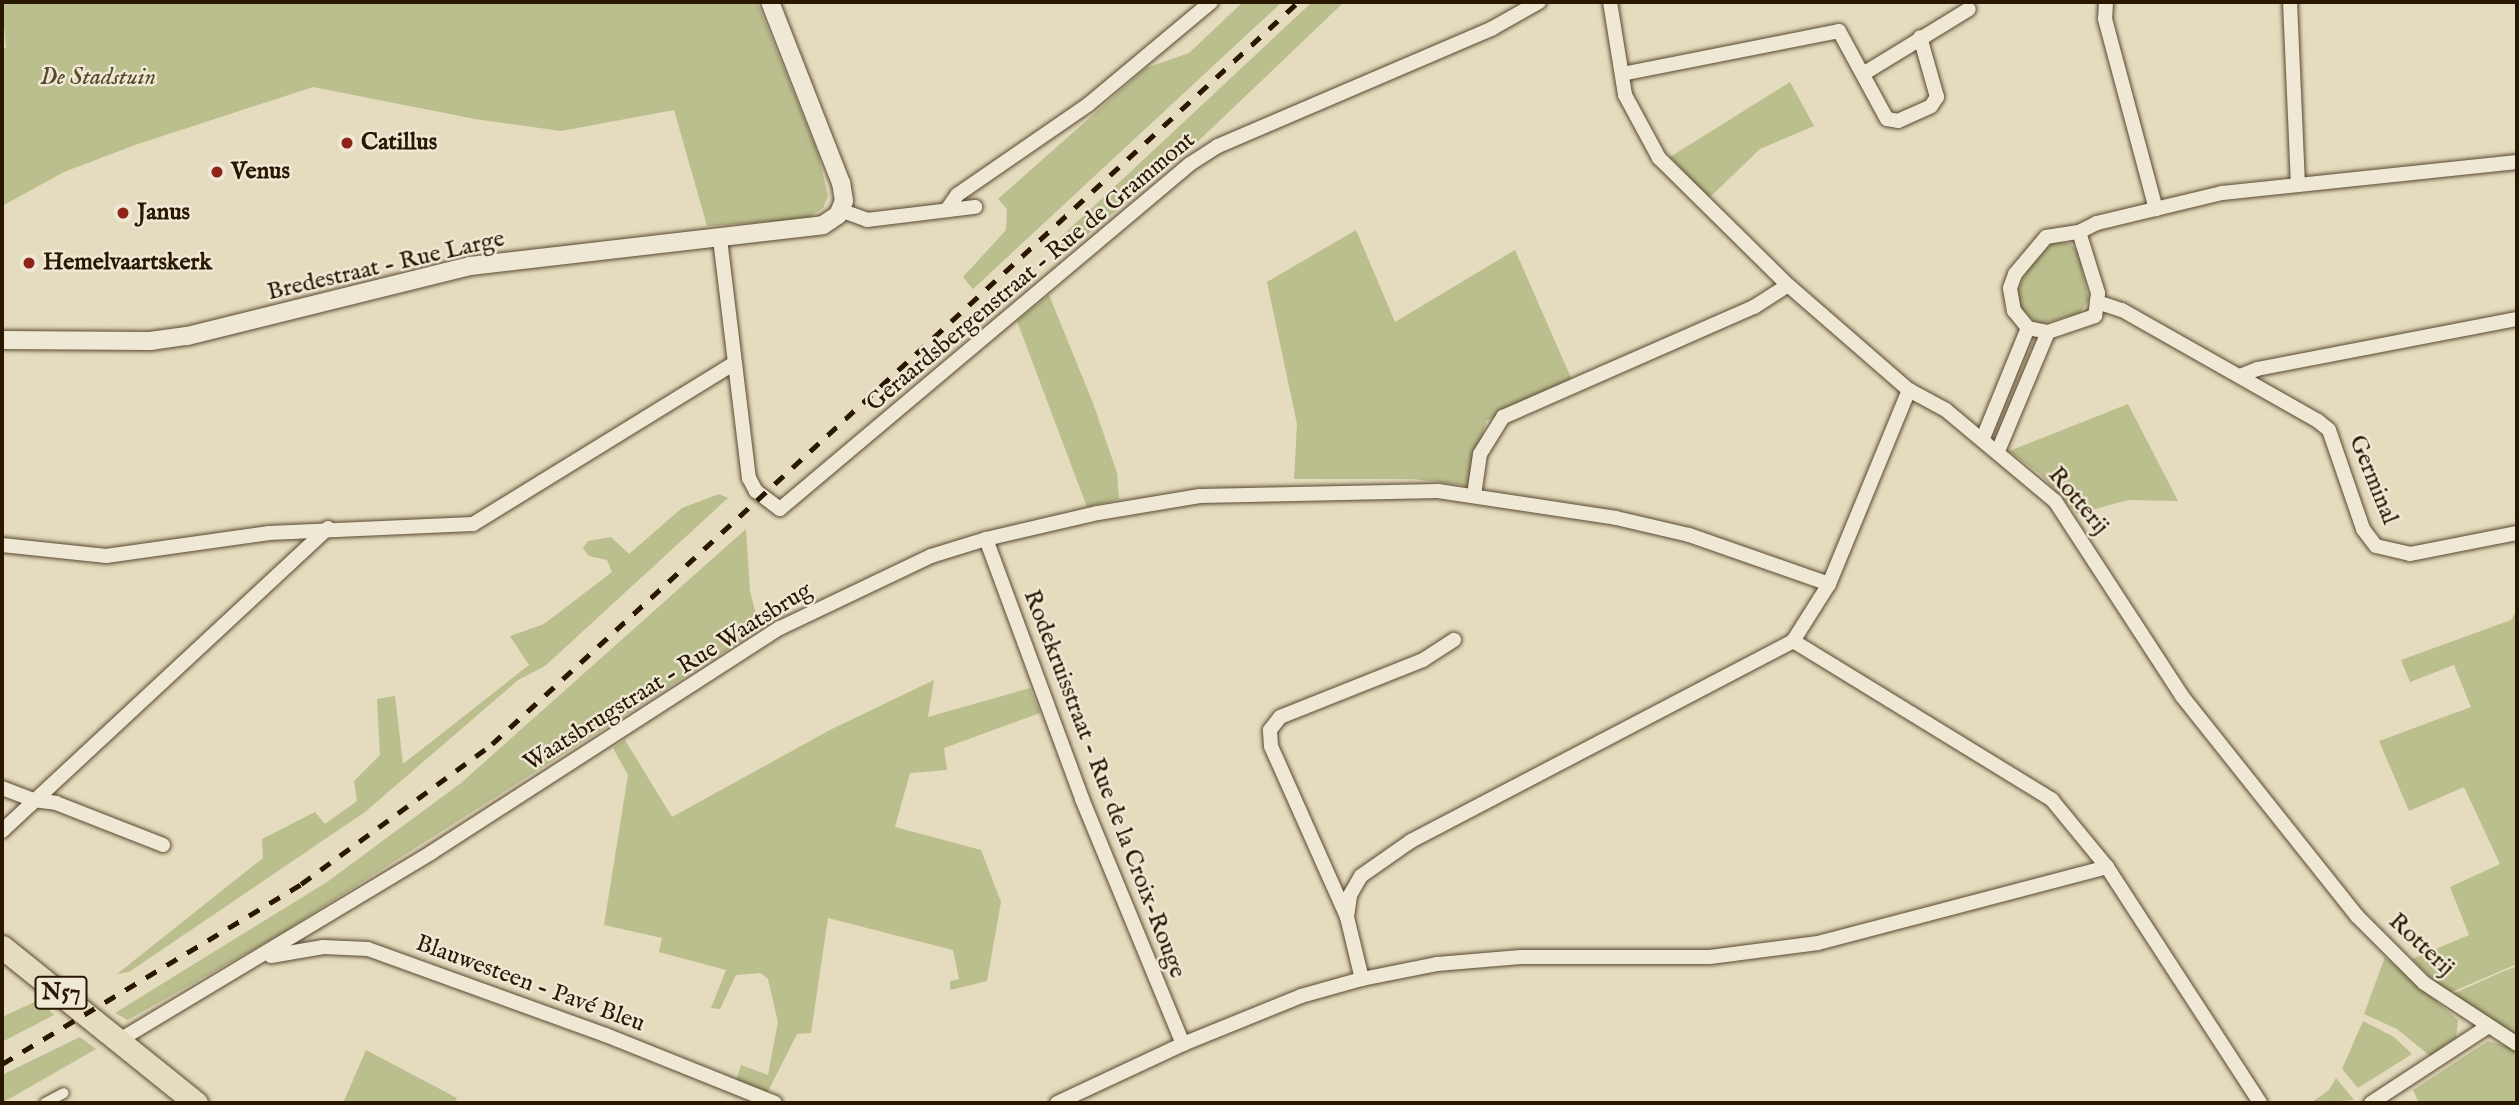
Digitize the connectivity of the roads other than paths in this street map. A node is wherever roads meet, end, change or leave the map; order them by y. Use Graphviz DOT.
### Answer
graph roads {
  1 [pos="770,2"];
  2 [pos="1211,2"];
  3 [pos="1539,2"];
  4 [pos="1610,2"];
  5 [pos="2106,2"];
  6 [pos="2290,2"];
  7 [pos="1969,9"];
  8 [pos="1920,37"];
  9 [pos="1622,74"];
  10 [pos="1863,74"];
  11 [pos="2517,162"];
  12 [pos="2298,184"];
  13 [pos="975,207"];
  14 [pos="948,208"];
  15 [pos="2156,209"];
  16 [pos="840,210"];
  17 [pos="2079,232"];
  18 [pos="720,239"];
  19 [pos="1788,285"];
  20 [pos="2097,302"];
  21 [pos="2517,319"];
  22 [pos="2028,328"];
  23 [pos="2048,332"];
  24 [pos="2,340"];
  25 [pos="733,364"];
  26 [pos="2240,376"];
  27 [pos="1909,390"];
  28 [pos="1983,438"];
  29 [pos="1998,451"];
  30 [pos="1474,495"];
  31 [pos="328,528"];
  32 [pos="2517,533"];
  33 [pos="986,539"];
  34 [pos="2,545"];
  35 [pos="1829,584"];
  36 [pos="1454,640"];
  37 [pos="1793,641"];
  38 [pos="2,788"];
  39 [pos="33,800"];
  40 [pos="2,831"];
  41 [pos="163,845"];
  42 [pos="2107,867"];
  43 [pos="1347,917"];
  44 [pos="2,947"];
  45 [pos="263,958"];
  46 [pos="1362,979"];
  47 [pos="2487,1027"];
  48 [pos="118,1041"];
  49 [pos="1183,1044"];
  50 [pos="2517,1044"];
  51 [pos="64,1093"];
  52 [pos="45,1103"];
  53 [pos="196,1103"];
  54 [pos="775,1103"];
  55 [pos="1057,1103"];
  56 [pos="2260,1103"];
  57 [pos="2371,1103"];
  1 -- 16 [label="street"];
  2 -- 14 [label="street"];
  3 -- 25 [label="street, Geraardsbergenstraat - Rue de Grammont"];
  4 -- 9 [label="street, Rotterij"];
  5 -- 15 [label="street"];
  6 -- 12 [label="street"];
  7 -- 8 [label="street"];
  8 -- 10 [label="street"];
  8 -- 10 [label="street"];
  9 -- 10 [label="street"];
  9 -- 19 [label="street, Rotterij"];
  11 -- 12 [label="street"];
  12 -- 15 [label="street"];
  13 -- 14 [label="street"];
  14 -- 16 [label="street"];
  15 -- 17 [label="street"];
  16 -- 18 [label="street, Bredestraat - Rue Large"];
  17 -- 20 [label="street"];
  17 -- 22 [label="street"];
  18 -- 24 [label="street, Bredestraat - Rue Large"];
  18 -- 25 [label="street"];
  19 -- 27 [label="street, Rotterij"];
  19 -- 30 [label="street"];
  20 -- 23 [label="street"];
  20 -- 26 [label="street, Germinal"];
  21 -- 26 [label="street"];
  22 -- 23 [label="street"];
  22 -- 28 [label="street"];
  23 -- 29 [label="street"];
  25 -- 31 [label="street"];
  26 -- 32 [label="street, Germinal"];
  27 -- 28 [label="street, Rotterij"];
  27 -- 35 [label="street"];
  28 -- 29 [label="street, Rotterij"];
  29 -- 47 [label="street, Rotterij"];
  30 -- 33 [label="street, Waatsbrugstraat - Rue Waatsbrug"];
  30 -- 35 [label="street, Waatsbrugstraat - Rue Waatsbrug"];
  31 -- 34 [label="street"];
  31 -- 39 [label="street"];
  33 -- 45 [label="street, Waatsbrugstraat - Rue Waatsbrug"];
  33 -- 49 [label="street, Rodekruisstraat - Rue de la Croix-Rouge"];
  35 -- 37 [label="street"];
  36 -- 43 [label="street"];
  37 -- 42 [label="street"];
  37 -- 43 [label="street"];
  38 -- 39 [label="street"];
  39 -- 40 [label="street"];
  39 -- 41 [label="street"];
  42 -- 46 [label="street"];
  42 -- 56 [label="street"];
  43 -- 46 [label="street"];
  44 -- 48 [label="main road, N57"];
  45 -- 48 [label="street, Waatsbrugstraat - Rue Waatsbrug"];
  45 -- 54 [label="street, Blauwesteen - Pavé Bleu"];
  46 -- 49 [label="street"];
  47 -- 50 [label="street, Rotterij"];
  47 -- 57 [label="street"];
  48 -- 53 [label="main road, N57"];
  49 -- 55 [label="street"];
  51 -- 52 [label="street"];
}
